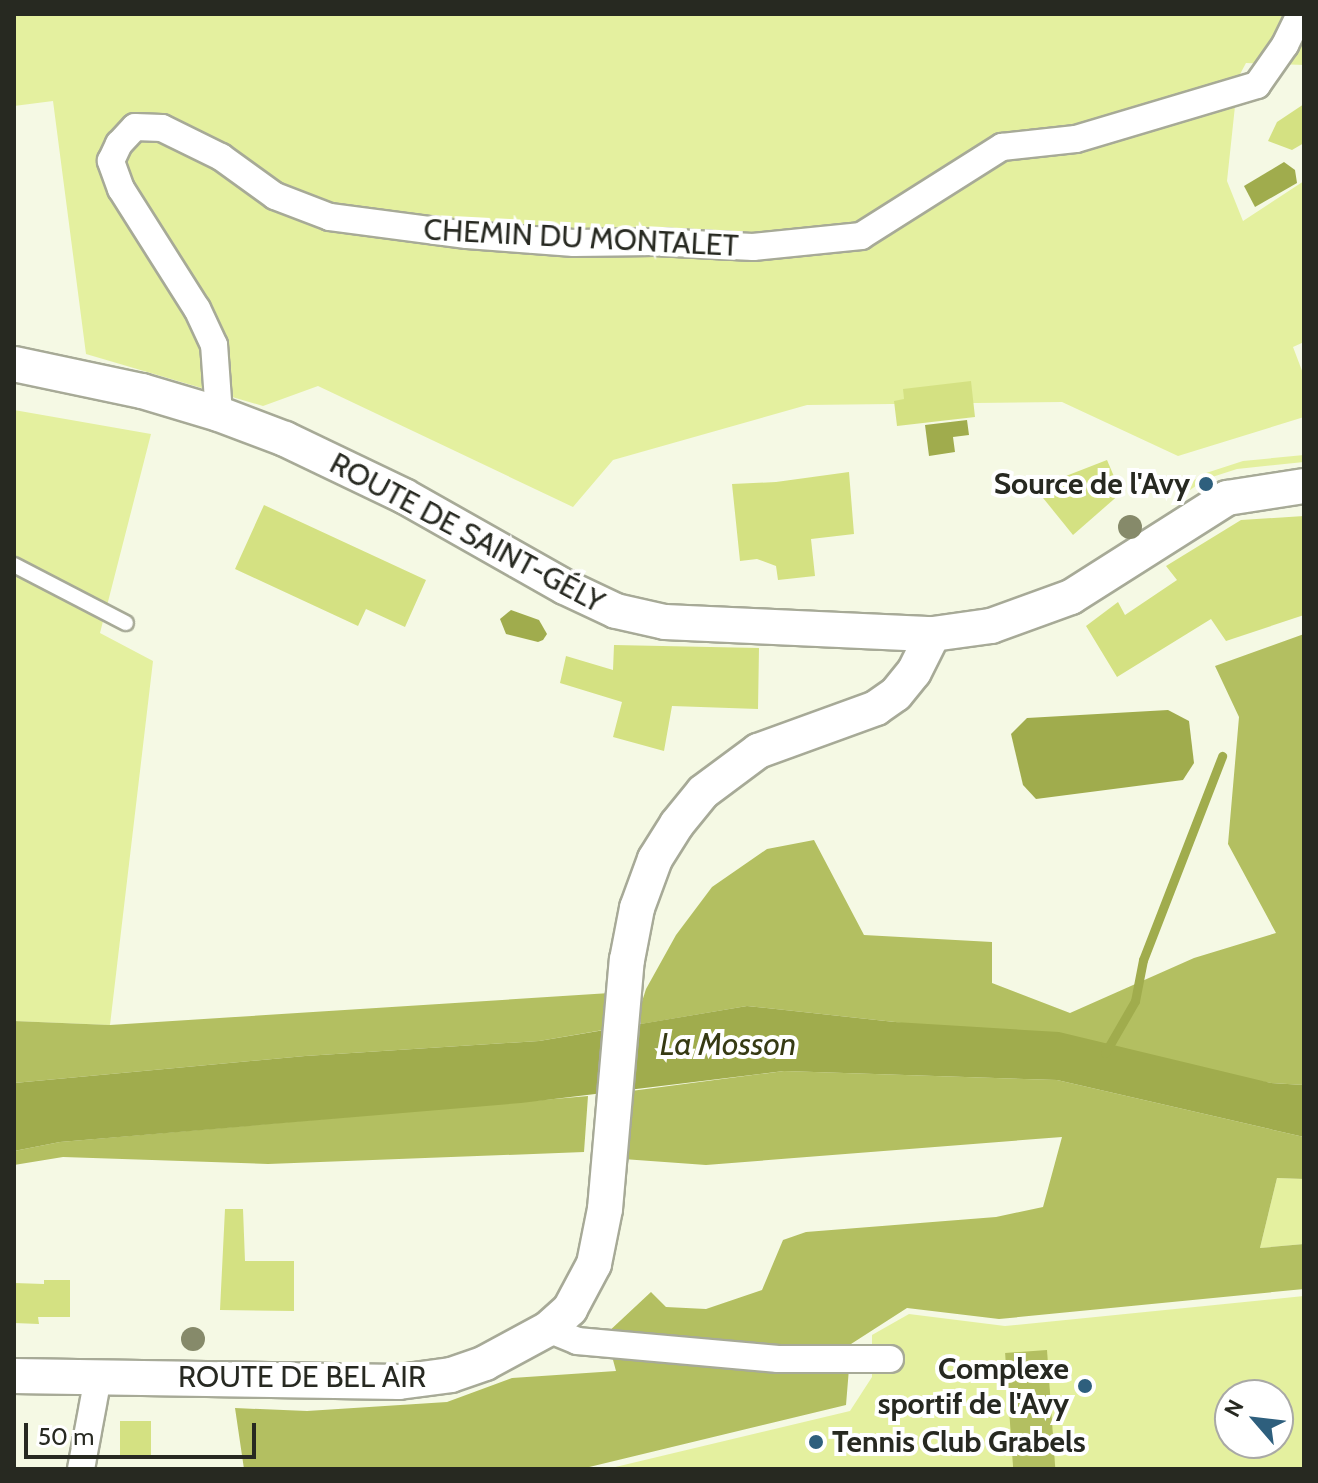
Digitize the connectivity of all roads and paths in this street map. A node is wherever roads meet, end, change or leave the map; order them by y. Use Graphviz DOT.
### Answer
graph roads {
  1 [pos="1300,14"];
  2 [pos="14,364"];
  3 [pos="219,414"];
  4 [pos="1304,486"];
  5 [pos="14,565"];
  6 [pos="126,623"];
  7 [pos="933,634"];
  8 [pos="559,1319"];
  9 [pos="890,1359"];
  10 [pos="14,1376"];
  11 [pos="98,1377"];
  12 [pos="81,1469"];
  1 -- 3 [label="street, CHEMIN DU MONTALET"];
  2 -- 3 [label="street, ROUTE DE SAINT-GÉLY"];
  3 -- 7 [label="street, ROUTE DE SAINT-GÉLY"];
  4 -- 7 [label="street, ROUTE DE SAINT-GÉLY"];
  5 -- 6 [label="lane"];
  7 -- 8 [label="street"];
  8 -- 9 [label="street"];
  8 -- 11 [label="street, ROUTE DE BEL AIR"];
  10 -- 11 [label="street, ROUTE DE BEL AIR"];
  11 -- 12 [label="street"];
}
